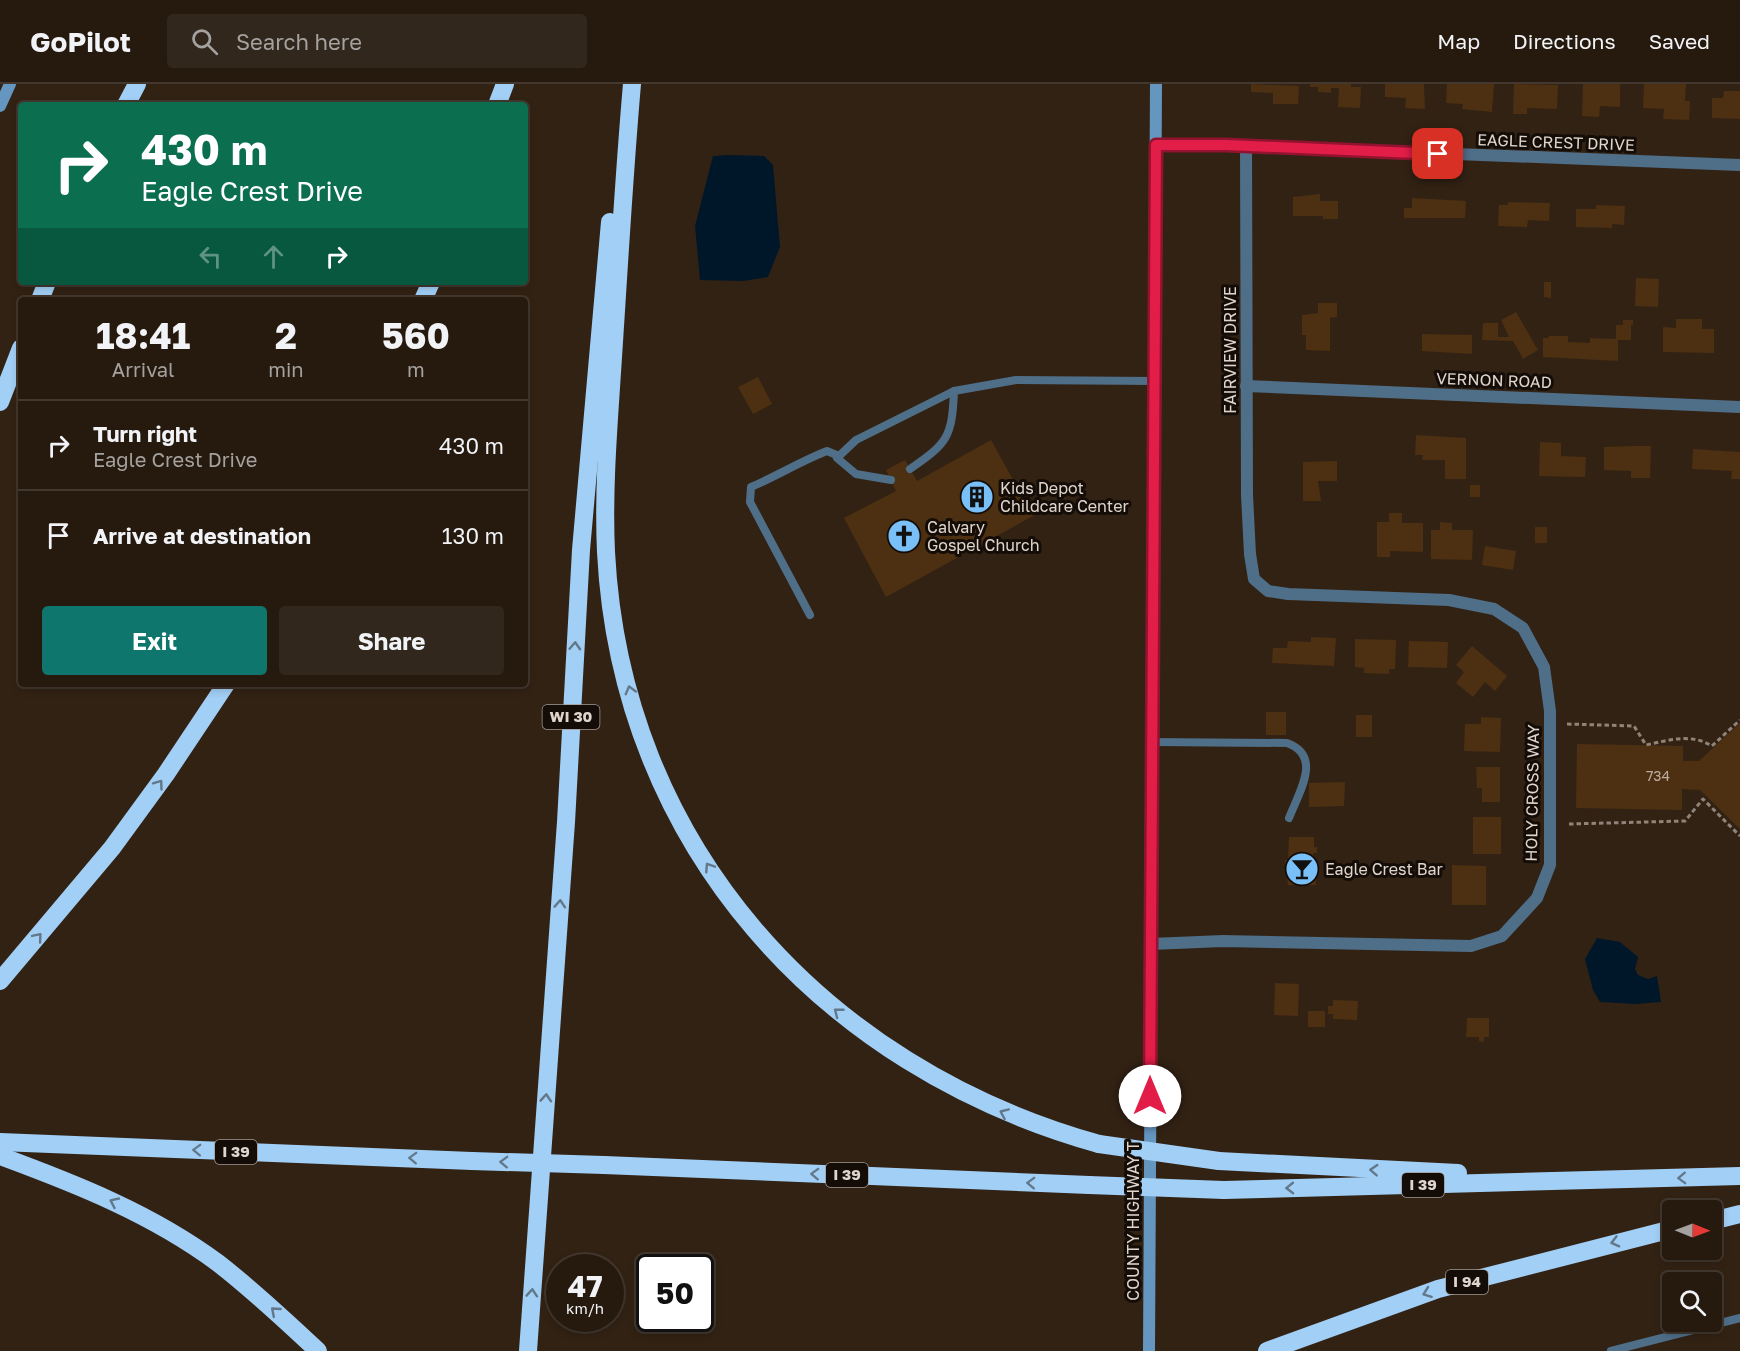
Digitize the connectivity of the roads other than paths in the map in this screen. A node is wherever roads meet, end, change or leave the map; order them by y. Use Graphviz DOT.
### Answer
graph roads {
  1 [pos="10,84"];
  2 [pos="137,84"];
  3 [pos="505,84"];
  4 [pos="626,84"];
  5 [pos="632,84"];
  6 [pos="1156,84"];
  7 [pos="128,102"];
  8 [pos="498,102"];
  9 [pos="0,106"];
  10 [pos="1156,145"];
  11 [pos="1246,146"];
  12 [pos="1740,165"];
  13 [pos="18,356"];
  14 [pos="1154,381"];
  15 [pos="1246,386"];
  16 [pos="954,391"];
  17 [pos="0,402"];
  18 [pos="1740,406"];
  19 [pos="839,456"];
  20 [pos="910,469"];
  21 [pos="891,480"];
  22 [pos="1250,554"];
  23 [pos="810,615"];
  24 [pos="224,687"];
  25 [pos="1152,742"];
  26 [pos="1289,818"];
  27 [pos="1150,944"];
  28 [pos="0,981"];
  29 [pos="0,1142"];
  30 [pos="0,1156"];
  31 [pos="1740,1176"];
  32 [pos="1622,1181"];
  33 [pos="1740,1214"];
  34 [pos="1722,1218"];
  35 [pos="1662,1232"];
  36 [pos="1740,1318"];
  37 [pos="318,1351"];
  38 [pos="528,1351"];
  39 [pos="1149,1351"];
  40 [pos="1267,1351"];
  41 [pos="1611,1351"];
  1 -- 9 [label="main road"];
  2 -- 7 [label="highway"];
  3 -- 8 [label="highway"];
  38 -- 4 [label="highway, WI 30, one-way"];
  32 -- 5 [label="highway, one-way, bridge"];
  6 -- 10 [label="main road, COUNTY HIGHWAY T"];
  10 -- 11 [label="street, EAGLE CREST DRIVE"];
  10 -- 14 [label="main road, COUNTY HIGHWAY T"];
  11 -- 12 [label="street, EAGLE CREST DRIVE"];
  11 -- 15 [label="street, FAIRVIEW DRIVE"];
  13 -- 17 [label="highway"];
  14 -- 16 [label="lane"];
  14 -- 25 [label="main road, COUNTY HIGHWAY T"];
  15 -- 18 [label="street, VERNON ROAD"];
  15 -- 22 [label="street, FAIRVIEW DRIVE"];
  16 -- 19 [label="lane"];
  16 -- 20 [label="lane"];
  19 -- 21 [label="lane"];
  19 -- 23 [label="lane"];
  22 -- 27 [label="street, HOLY CROSS WAY"];
  28 -- 24 [label="highway, one-way"];
  25 -- 26 [label="lane"];
  25 -- 27 [label="main road, COUNTY HIGHWAY T"];
  27 -- 39 [label="main road, COUNTY HIGHWAY T"];
  32 -- 29 [label="highway, I 39, one-way, bridge"];
  37 -- 30 [label="highway, one-way"];
  31 -- 32 [label="highway, I 39, one-way"];
  33 -- 34 [label="highway"];
  35 -- 40 [label="highway, I 94, one-way"];
  36 -- 41 [label="lane"];
}
